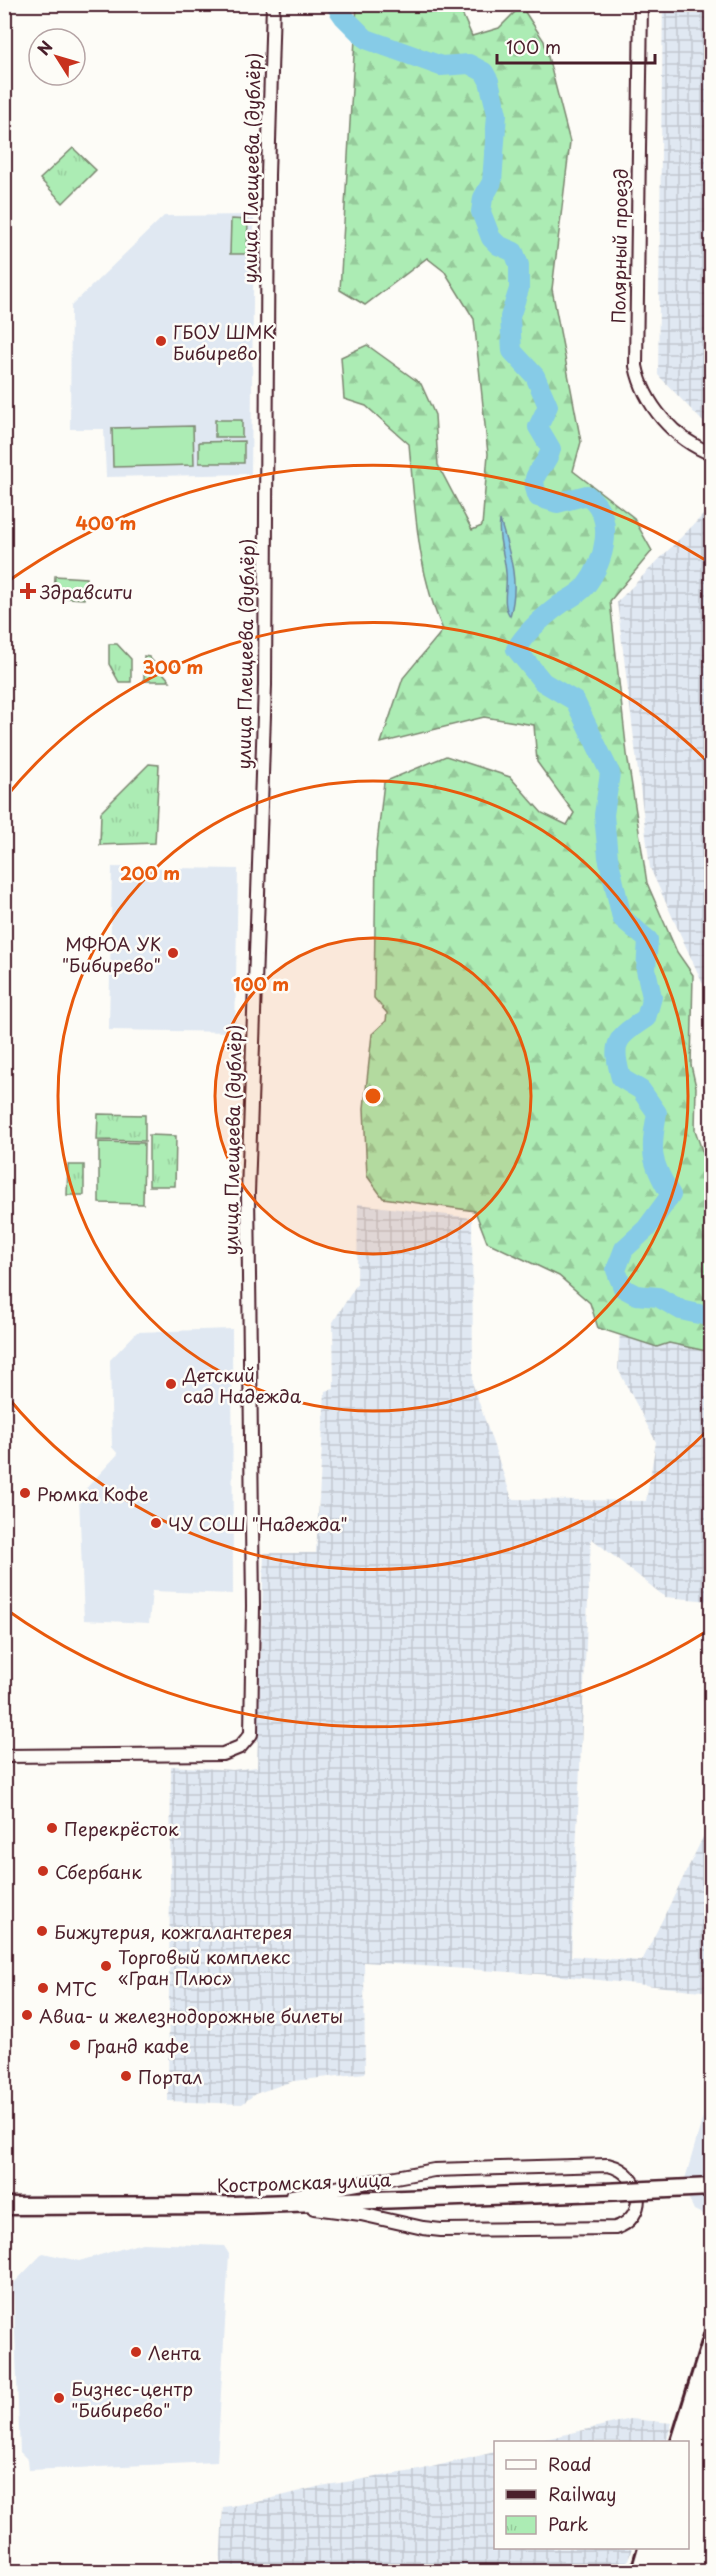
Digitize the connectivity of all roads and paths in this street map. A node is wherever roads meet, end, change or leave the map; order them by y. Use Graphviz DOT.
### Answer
graph roads {
  1 [pos="273,4"];
  2 [pos="641,4"];
  3 [pos="711,454"];
  4 [pos="4,1756"];
  5 [pos="711,2187"];
  6 [pos="271,2203"];
  7 [pos="234,2205"];
  8 [pos="4,2206"];
  1 -- 4 [label="street, улица Плещеева (дублёр)"];
  2 -- 3 [label="street, Полярный проезд"];
  5 -- 6 [label="main road, Костромская улица, bridge"];
  6 -- 7 [label="main road, Костромская улица"];
  6 -- 7 [label="street"];
  7 -- 8 [label="main road, Костромская улица"];
}
